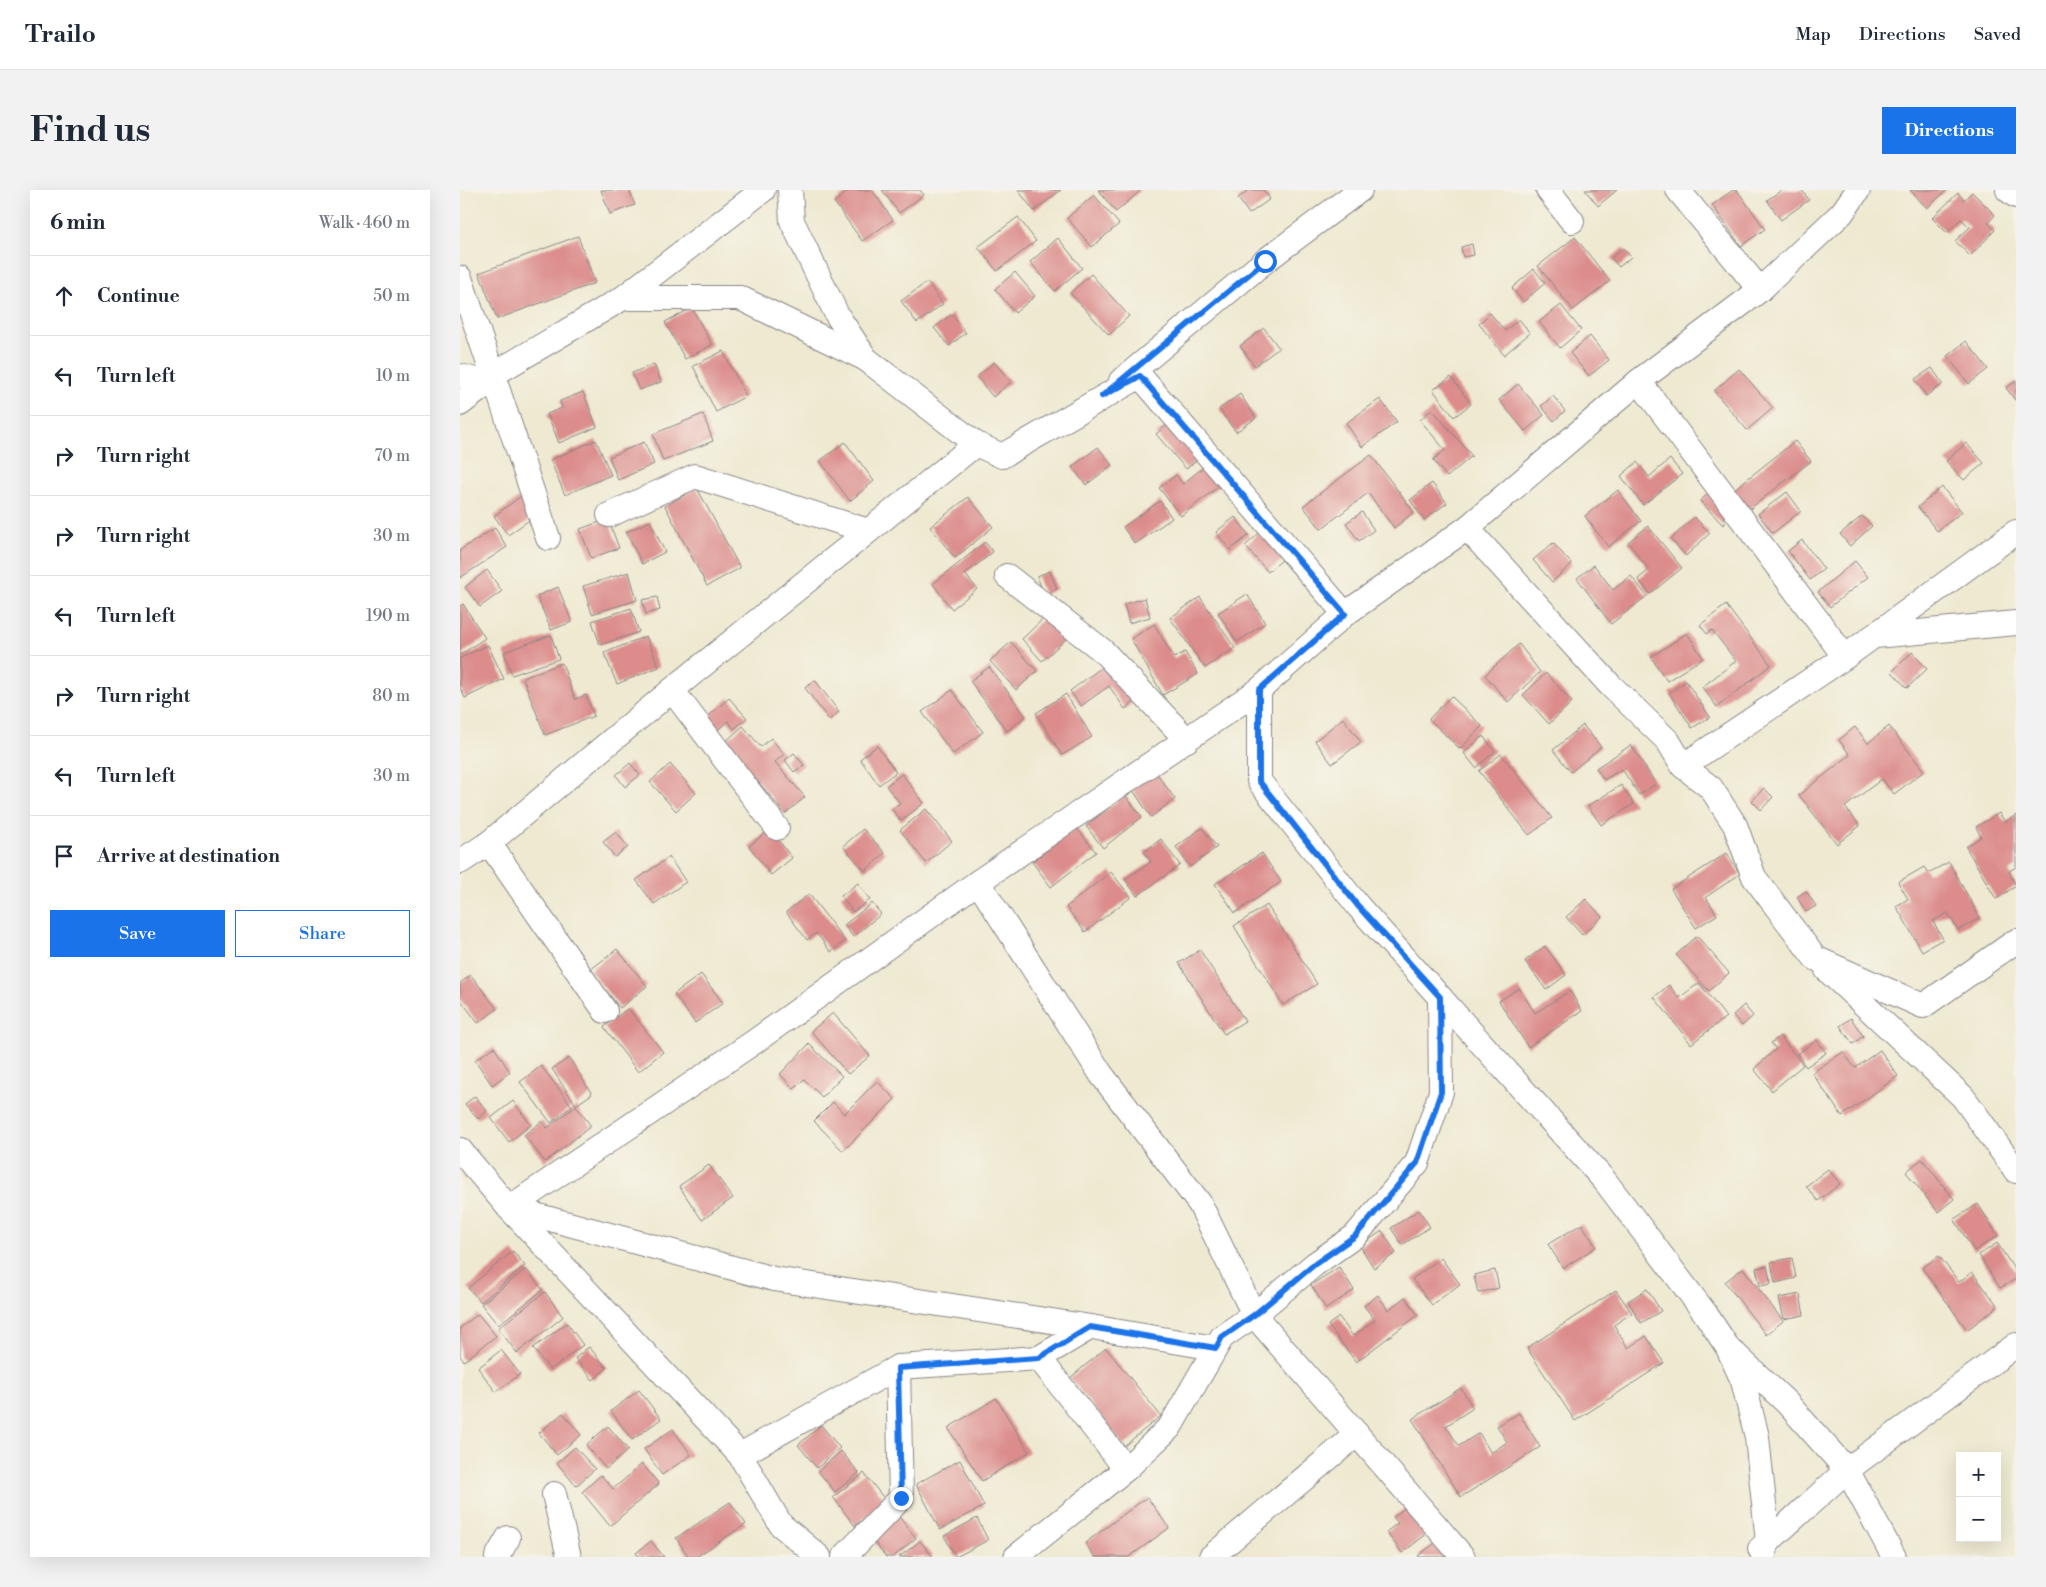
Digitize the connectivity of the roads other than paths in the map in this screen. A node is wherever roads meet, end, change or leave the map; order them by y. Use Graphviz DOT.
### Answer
graph roads {
  1 [pos="764,190"];
  2 [pos="790,190"];
  3 [pos="1360,190"];
  4 [pos="1548,190"];
  5 [pos="1678,190"];
  6 [pos="1858,190"];
  7 [pos="2008,190"];
  8 [pos="2016,196"];
  9 [pos="1572,221"];
  10 [pos="460,278"];
  11 [pos="1760,290"];
  12 [pos="622,298"];
  13 [pos="866,358"];
  14 [pos="460,376"];
  15 [pos="491,378"];
  16 [pos="1639,381"];
  17 [pos="1102,396"];
  18 [pos="460,404"];
  19 [pos="976,444"];
  20 [pos="609,515"];
  21 [pos="1467,528"];
  22 [pos="868,531"];
  23 [pos="2016,532"];
  24 [pos="548,538"];
  25 [pos="1007,576"];
  26 [pos="1345,614"];
  27 [pos="2016,624"];
  28 [pos="1875,636"];
  29 [pos="1846,657"];
  30 [pos="672,690"];
  31 [pos="1259,690"];
  32 [pos="1187,740"];
  33 [pos="1683,766"];
  34 [pos="777,828"];
  35 [pos="490,843"];
  36 [pos="460,862"];
  37 [pos="978,882"];
  38 [pos="2016,941"];
  39 [pos="1815,958"];
  40 [pos="1440,997"];
  41 [pos="605,1011"];
  42 [pos="465,1166"];
  43 [pos="2016,1171"];
  44 [pos="508,1208"];
  45 [pos="1254,1315"];
  46 [pos="1090,1327"];
  47 [pos="2016,1345"];
  48 [pos="1216,1348"];
  49 [pos="1728,1348"];
  50 [pos="1039,1358"];
  51 [pos="898,1368"];
  52 [pos="1357,1434"];
  53 [pos="740,1455"];
  54 [pos="1126,1469"];
  55 [pos="1847,1470"];
  56 [pos="554,1494"];
  57 [pos="1760,1552"];
  58 [pos="569,1557"];
  59 [pos="819,1557"];
  60 [pos="844,1557"];
  61 [pos="1016,1557"];
  62 [pos="1211,1557"];
  63 [pos="1463,1557"];
  64 [pos="1894,1557"];
  1 -- 12 [label="street"];
  2 -- 13 [label="street"];
  3 -- 17 [label="street"];
  4 -- 9 [label="street"];
  5 -- 11 [label="street"];
  6 -- 11 [label="street"];
  7 -- 8 [label="street"];
  10 -- 15 [label="street"];
  11 -- 16 [label="street"];
  12 -- 13 [label="street"];
  12 -- 15 [label="street"];
  13 -- 19 [label="street"];
  14 -- 15 [label="street"];
  15 -- 18 [label="street"];
  15 -- 24 [label="street"];
  16 -- 21 [label="street"];
  16 -- 29 [label="street"];
  17 -- 19 [label="street"];
  17 -- 26 [label="street"];
  19 -- 22 [label="street"];
  20 -- 22 [label="street"];
  21 -- 26 [label="street"];
  21 -- 33 [label="street"];
  22 -- 30 [label="street"];
  23 -- 28 [label="street"];
  25 -- 32 [label="street"];
  26 -- 31 [label="street"];
  27 -- 28 [label="street"];
  28 -- 29 [label="street"];
  29 -- 33 [label="street"];
  30 -- 34 [label="street"];
  30 -- 35 [label="street"];
  31 -- 32 [label="street"];
  31 -- 40 [label="street"];
  32 -- 37 [label="street"];
  33 -- 39 [label="street"];
  35 -- 36 [label="street"];
  35 -- 41 [label="street"];
  37 -- 44 [label="street"];
  37 -- 45 [label="street"];
  38 -- 39 [label="street"];
  39 -- 43 [label="street"];
  40 -- 45 [label="street"];
  40 -- 49 [label="street"];
  42 -- 44 [label="street"];
  44 -- 46 [label="street"];
  44 -- 53 [label="street"];
  45 -- 48 [label="street"];
  45 -- 52 [label="street"];
  46 -- 48 [label="street"];
  46 -- 50 [label="street"];
  47 -- 55 [label="street"];
  48 -- 54 [label="street"];
  49 -- 55 [label="street"];
  49 -- 57 [label="street"];
  50 -- 51 [label="street"];
  50 -- 54 [label="street"];
  51 -- 53 [label="street"];
  51 -- 60 [label="street"];
  52 -- 62 [label="street"];
  52 -- 63 [label="street"];
  53 -- 59 [label="street"];
  54 -- 61 [label="street"];
  55 -- 57 [label="street"];
  55 -- 64 [label="street"];
  56 -- 58 [label="street"];
}
